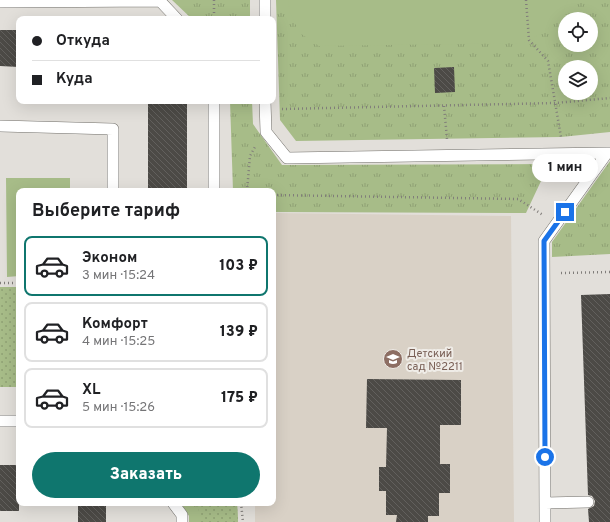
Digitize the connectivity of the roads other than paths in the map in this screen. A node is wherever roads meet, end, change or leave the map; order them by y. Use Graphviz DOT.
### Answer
graph roads {
  1 [pos="265,0"];
  2 [pos="0,2"];
  3 [pos="174,16"];
  4 [pos="265,16"];
  5 [pos="214,104"];
  6 [pos="265,105"];
  7 [pos="0,126"];
  8 [pos="608,153"];
  9 [pos="113,188"];
  10 [pos="214,188"];
  11 [pos="0,421"];
  12 [pos="16,421"];
  13 [pos="588,502"];
  14 [pos="545,503"];
  15 [pos="175,506"];
  16 [pos="182,522"];
  17 [pos="545,522"];
  1 -- 4 [label="lane"];
  2 -- 3 [label="lane"];
  5 -- 10 [label="lane"];
  6 -- 8 [label="lane"];
  7 -- 9 [label="lane"];
  8 -- 14 [label="lane"];
  11 -- 12 [label="lane"];
  13 -- 14 [label="lane"];
  14 -- 17 [label="lane"];
  15 -- 16 [label="lane"];
}
